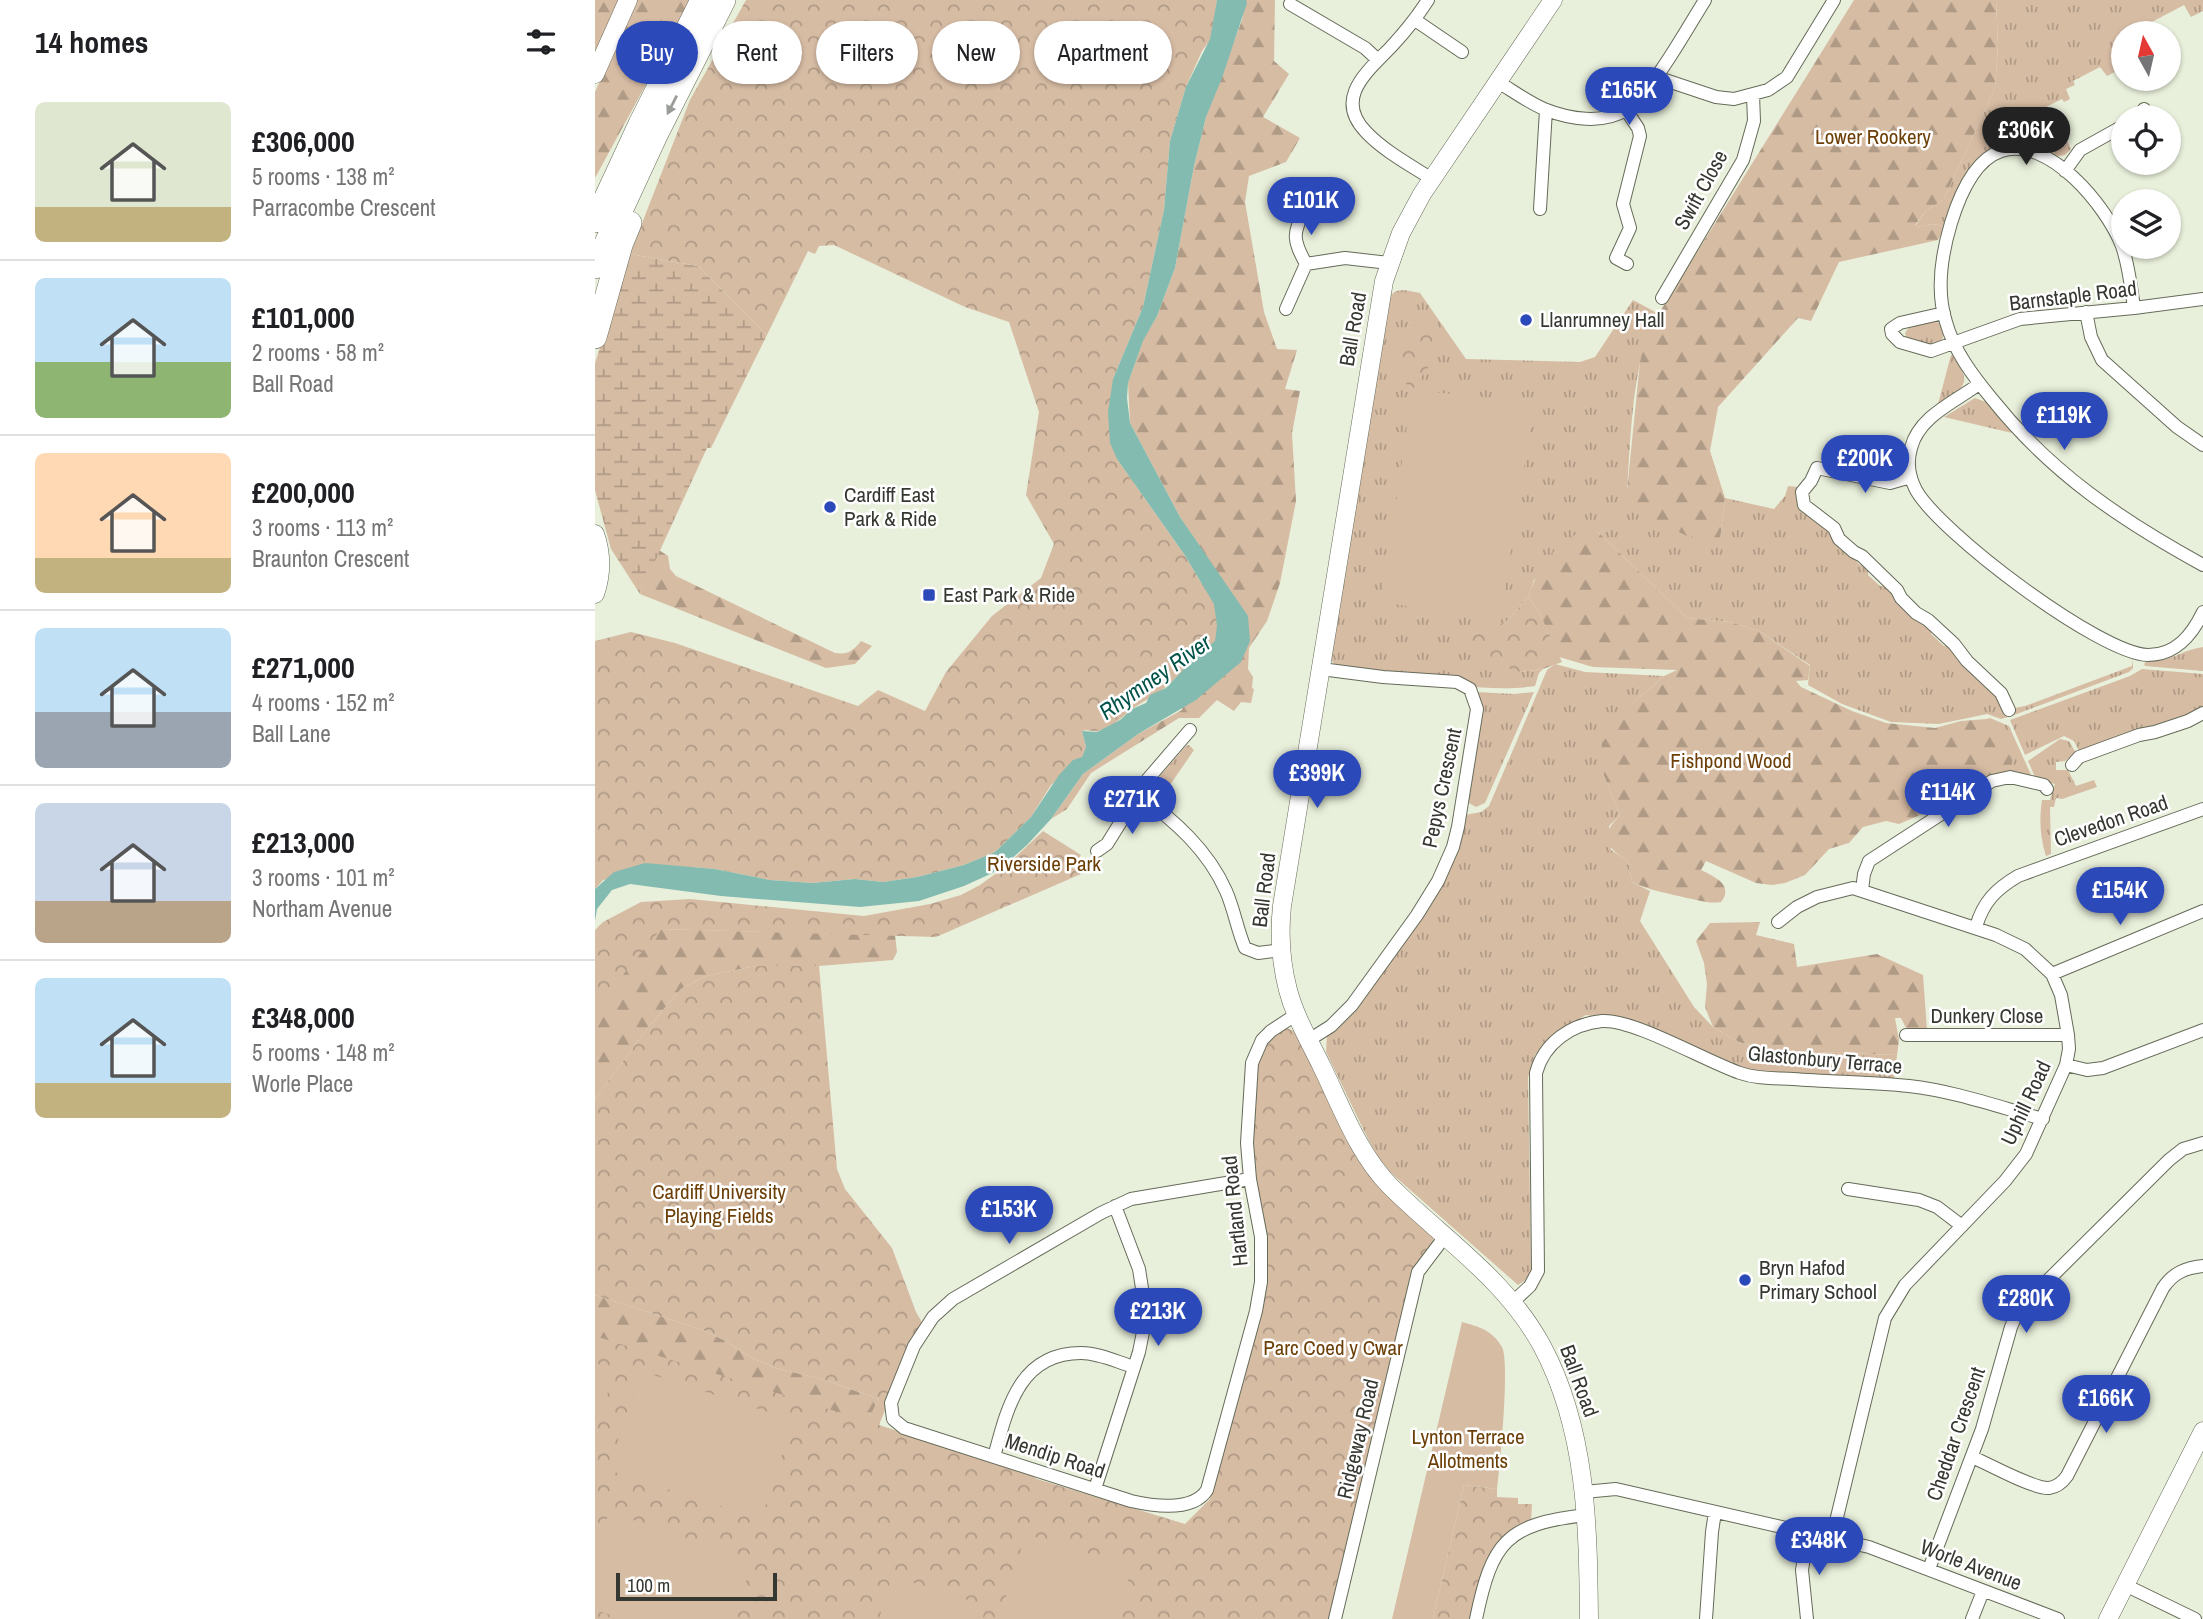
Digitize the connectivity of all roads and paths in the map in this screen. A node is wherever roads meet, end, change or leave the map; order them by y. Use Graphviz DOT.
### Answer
graph roads {
  1 [pos="628,0"];
  2 [pos="702,0"];
  3 [pos="724,0"];
  4 [pos="1428,0"];
  5 [pos="1553,0"];
  6 [pos="1705,0"];
  7 [pos="1834,0"];
  8 [pos="1290,4"];
  9 [pos="1415,20"];
  10 [pos="1462,52"];
  11 [pos="1378,60"];
  12 [pos="595,74"];
  13 [pos="1656,77"];
  14 [pos="1497,82"];
  15 [pos="1753,95"];
  16 [pos="1546,110"];
  17 [pos="1626,110"];
  18 [pos="649,128"];
  19 [pos="2111,133"];
  20 [pos="2065,171"];
  21 [pos="1432,179"];
  22 [pos="595,190"];
  23 [pos="1305,209"];
  24 [pos="1540,209"];
  25 [pos="595,221"];
  26 [pos="1389,263"];
  27 [pos="1306,264"];
  28 [pos="1627,264"];
  29 [pos="595,267"];
  30 [pos="1662,298"];
  31 [pos="2203,299"];
  32 [pos="2134,308"];
  33 [pos="1286,309"];
  34 [pos="2086,312"];
  35 [pos="1944,313"];
  36 [pos="595,337"];
  37 [pos="1954,342"];
  38 [pos="1979,384"];
  39 [pos="2203,446"];
  40 [pos="1911,477"];
  41 [pos="595,534"];
  42 [pos="2203,565"];
  43 [pos="595,594"];
  44 [pos="2203,612"];
  45 [pos="1321,669"];
  46 [pos="2009,710"];
  47 [pos="2203,713"];
  48 [pos="1190,730"];
  49 [pos="2072,765"];
  50 [pos="2047,789"];
  51 [pos="1139,795"];
  52 [pos="2203,810"];
  53 [pos="1097,851"];
  54 [pos="1862,890"];
  55 [pos="2203,911"];
  56 [pos="1779,922"];
  57 [pos="1976,928"];
  58 [pos="1282,950"];
  59 [pos="2052,974"];
  60 [pos="1297,1014"];
  61 [pos="2203,1030"];
  62 [pos="1906,1035"];
  63 [pos="2068,1035"];
  64 [pos="1309,1040"];
  65 [pos="2066,1065"];
  66 [pos="2043,1119"];
  67 [pos="2203,1143"];
  68 [pos="1250,1179"];
  69 [pos="1848,1189"];
  70 [pos="1115,1206"];
  71 [pos="1962,1226"];
  72 [pos="1447,1235"];
  73 [pos="2203,1266"];
  74 [pos="1514,1301"];
  75 [pos="1134,1367"];
  76 [pos="2203,1431"];
  77 [pos="994,1457"];
  78 [pos="1972,1457"];
  79 [pos="1095,1489"];
  80 [pos="1584,1492"];
  81 [pos="1201,1499"];
  82 [pos="1715,1512"];
  83 [pos="1586,1515"];
  84 [pos="1808,1533"];
  85 [pos="1832,1538"];
  86 [pos="1929,1569"];
  87 [pos="2125,1585"];
  88 [pos="1983,1591"];
  89 [pos="1335,1619"];
  90 [pos="1476,1619"];
  91 [pos="1588,1619"];
  92 [pos="1706,1619"];
  93 [pos="1807,1619"];
  94 [pos="1972,1619"];
  95 [pos="2057,1619"];
  96 [pos="2108,1619"];
  97 [pos="2195,1619"];
  1 -- 12 [label="street"];
  2 -- 18 [label="highway"];
  3 -- 18 [label="highway, one-way"];
  4 -- 9 [label="street"];
  5 -- 14 [label="street, Ball Road"];
  6 -- 13 [label="street"];
  7 -- 15 [label="street"];
  8 -- 11 [label="street"];
  9 -- 10 [label="street"];
  9 -- 11 [label="street"];
  11 -- 21 [label="street"];
  13 -- 15 [label="street"];
  13 -- 17 [label="street"];
  14 -- 16 [label="street"];
  14 -- 21 [label="street, Ball Road"];
  15 -- 30 [label="street, Swift Close"];
  16 -- 17 [label="street"];
  16 -- 24 [label="street"];
  17 -- 28 [label="street"];
  18 -- 22 [label="highway"];
  18 -- 25 [label="highway"];
  18 -- 29 [label="highway"];
  18 -- 36 [label="highway"];
  19 -- 20 [label="street"];
  20 -- 32 [label="street"];
  20 -- 35 [label="street"];
  21 -- 26 [label="street, Ball Road"];
  23 -- 27 [label="street"];
  26 -- 27 [label="street"];
  26 -- 45 [label="street, Ball Road"];
  27 -- 33 [label="street"];
  31 -- 32 [label="street, Barnstaple Road"];
  32 -- 34 [label="street, Barnstaple Road"];
  34 -- 37 [label="street, Barnstaple Road"];
  34 -- 39 [label="street"];
  35 -- 37 [label="street"];
  35 -- 37 [label="street, Barnstaple Road"];
  37 -- 38 [label="street"];
  38 -- 40 [label="street"];
  38 -- 42 [label="street"];
  40 -- 44 [label="street"];
  40 -- 46 [label="street"];
  41 -- 43 [label="street"];
  45 -- 58 [label="street, Ball Road"];
  45 -- 64 [label="street, Pepys Crescent"];
  47 -- 49 [label="street"];
  48 -- 51 [label="street"];
  50 -- 54 [label="street"];
  51 -- 53 [label="street"];
  51 -- 58 [label="street"];
  52 -- 57 [label="street, Clevedon Road"];
  54 -- 56 [label="street, Uphill Road"];
  54 -- 57 [label="street, Uphill Road"];
  55 -- 59 [label="street"];
  57 -- 59 [label="street, Uphill Road"];
  58 -- 60 [label="street, Ball Road"];
  59 -- 63 [label="street, Uphill Road"];
  60 -- 64 [label="street, Ball Road"];
  60 -- 68 [label="street, Hartland Road"];
  61 -- 65 [label="street"];
  62 -- 63 [label="street, Dunkery Close"];
  63 -- 65 [label="street, Uphill Road"];
  64 -- 72 [label="street, Ball Road"];
  65 -- 66 [label="street, Uphill Road"];
  66 -- 71 [label="street, Uphill Road"];
  66 -- 74 [label="street, Glastonbury Terrace"];
  67 -- 78 [label="street, Cheddar Crescent"];
  68 -- 70 [label="street"];
  68 -- 81 [label="street, Hartland Road"];
  69 -- 71 [label="street"];
  70 -- 75 [label="street"];
  70 -- 77 [label="street, Mendip Road"];
  71 -- 85 [label="street, Uphill Road"];
  72 -- 74 [label="street, Ball Road"];
  72 -- 89 [label="street, Ridgeway Road"];
  73 -- 78 [label="street"];
  74 -- 80 [label="street, Ball Road"];
  75 -- 77 [label="street"];
  75 -- 79 [label="street"];
  76 -- 87 [label="street"];
  77 -- 79 [label="street, Mendip Road"];
  78 -- 86 [label="street, Cheddar Crescent"];
  79 -- 81 [label="street, Mendip Road"];
  80 -- 82 [label="street, Worle Avenue"];
  80 -- 83 [label="street, Ball Road"];
  82 -- 84 [label="street, Worle Avenue"];
  82 -- 92 [label="street"];
  83 -- 90 [label="street"];
  83 -- 91 [label="street, Ball Road"];
  84 -- 85 [label="street, Worle Avenue"];
  84 -- 93 [label="street"];
  85 -- 86 [label="street, Worle Avenue"];
  86 -- 88 [label="street, Worle Avenue"];
  87 -- 96 [label="street"];
  87 -- 97 [label="street"];
  88 -- 94 [label="street"];
  88 -- 95 [label="street, Worle Avenue"];
}
